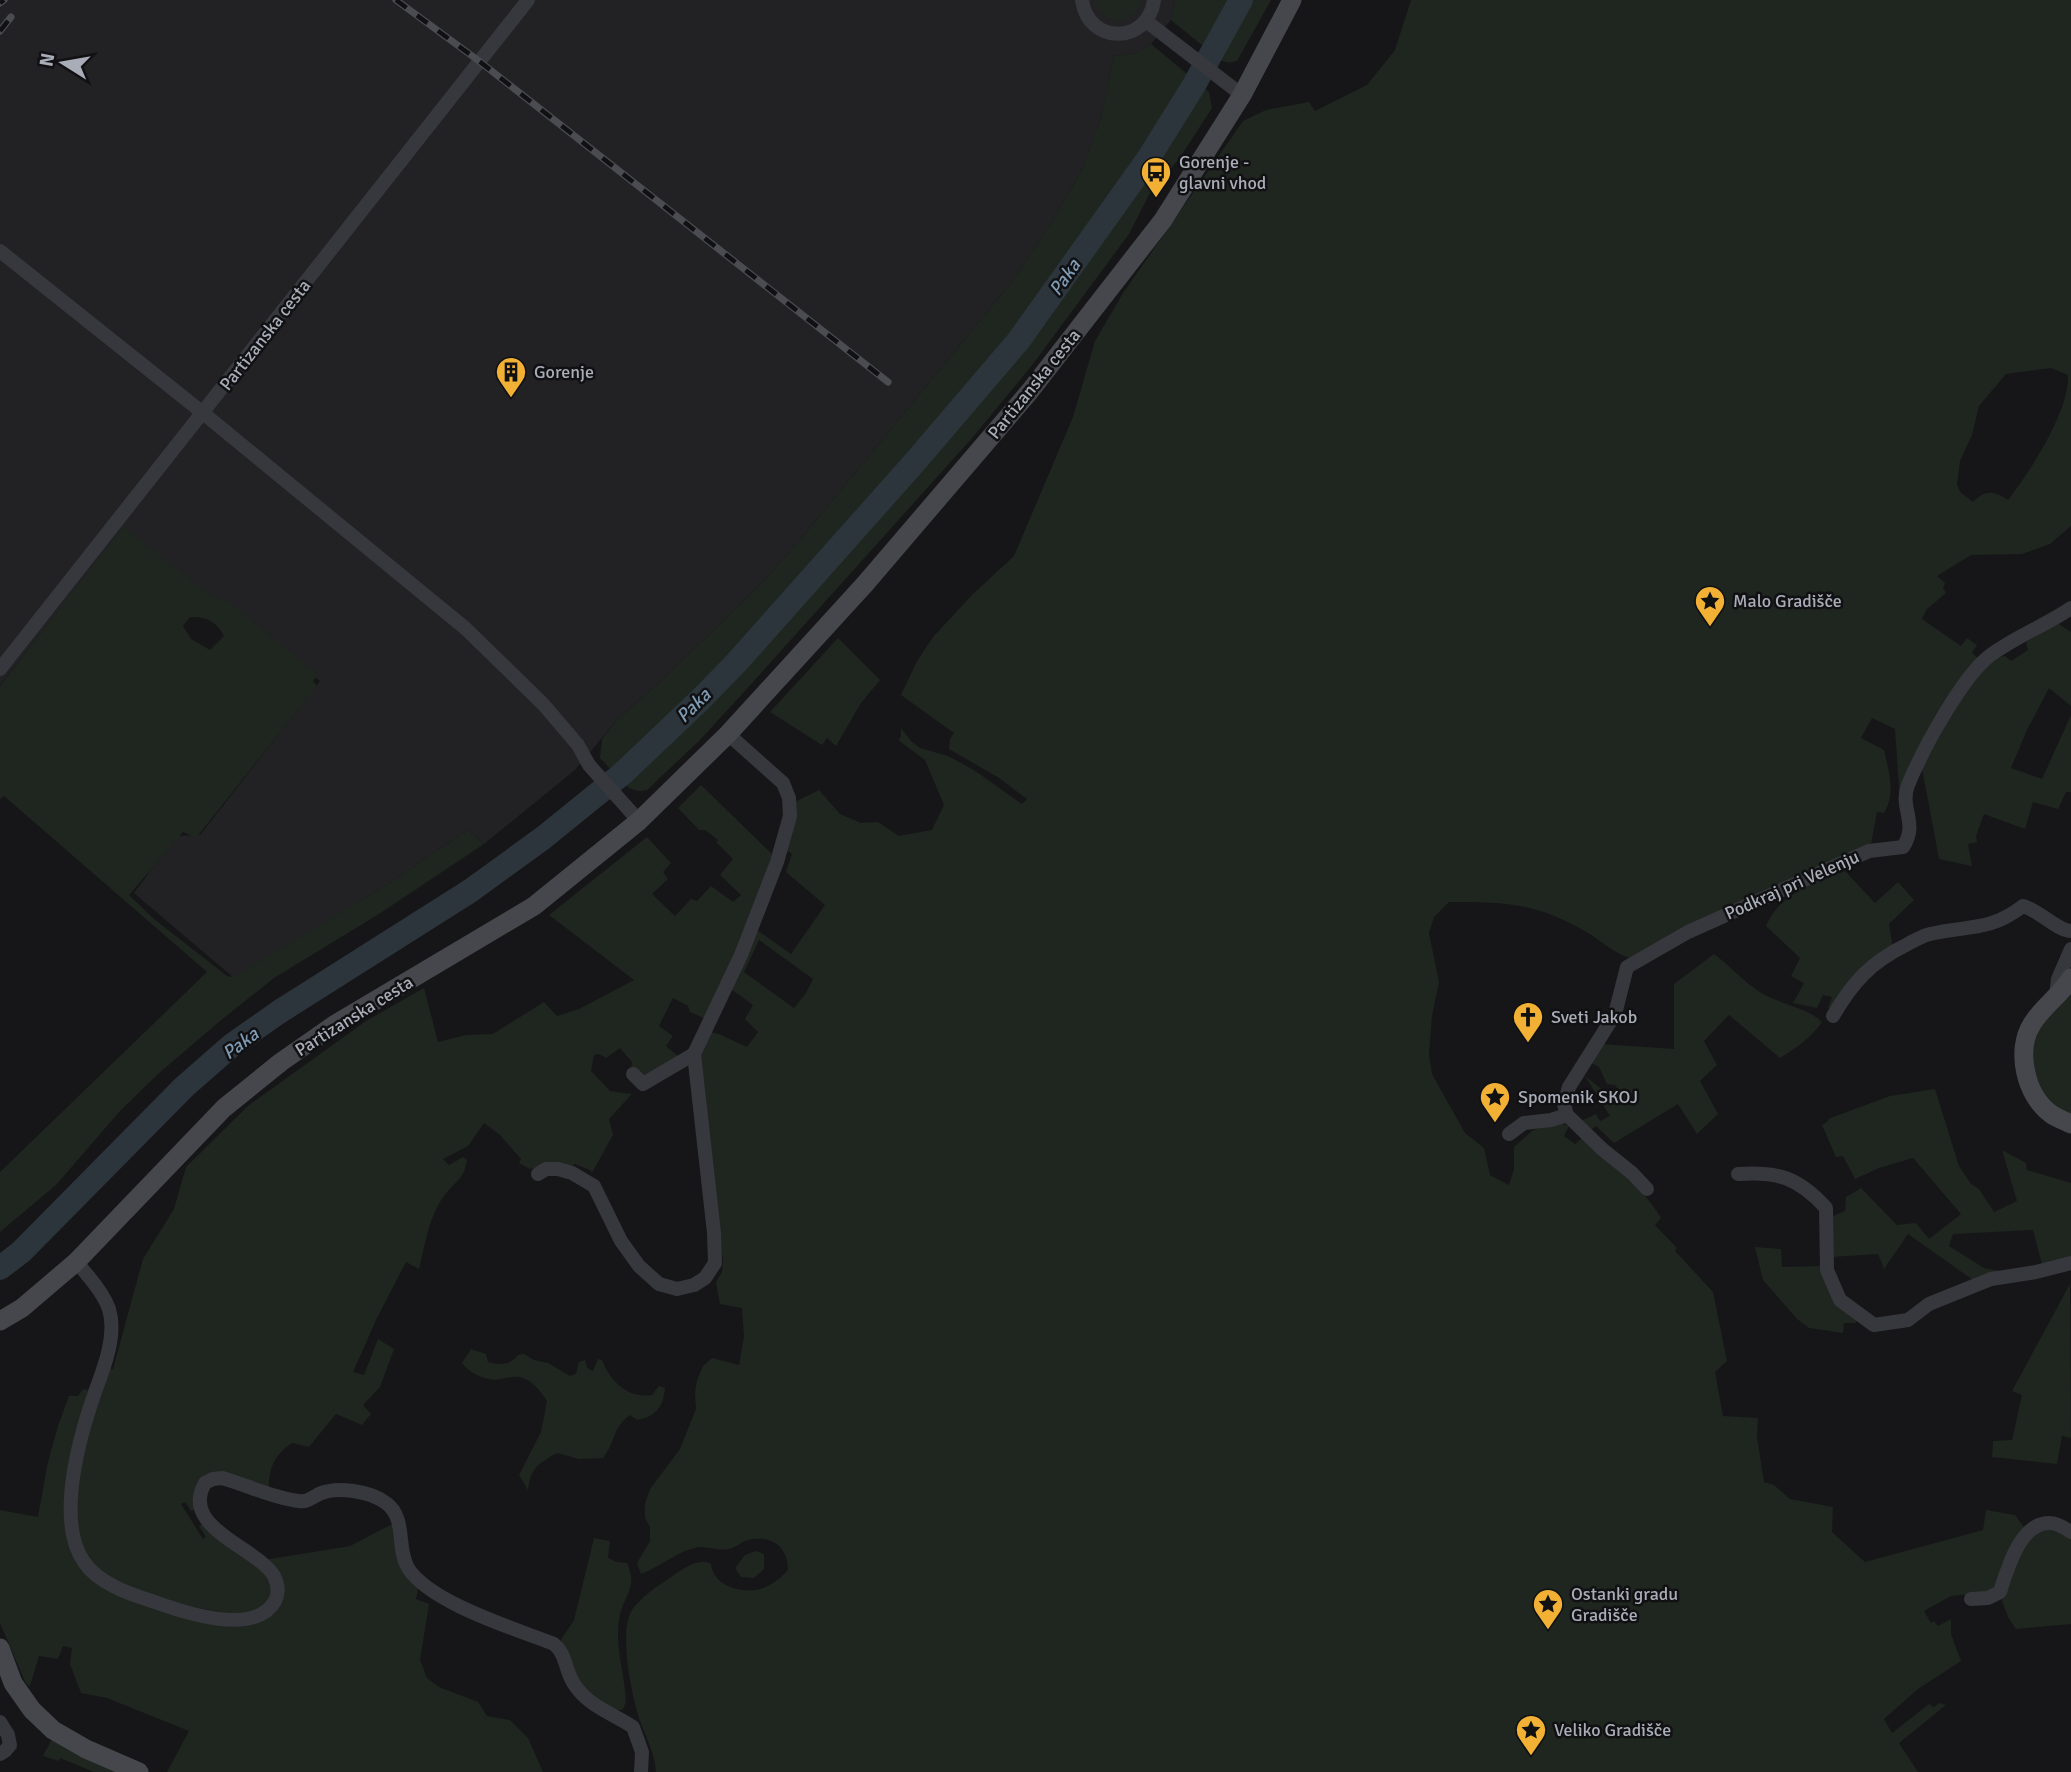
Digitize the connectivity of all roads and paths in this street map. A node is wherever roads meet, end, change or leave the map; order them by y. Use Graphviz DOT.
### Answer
graph roads {
  1 [pos="528,0"];
  2 [pos="1082,0"];
  3 [pos="1154,0"];
  4 [pos="1292,0"];
  5 [pos="1146,21"];
  6 [pos="1242,95"];
  7 [pos="0,251"];
  8 [pos="203,413"];
  9 [pos="2071,608"];
  10 [pos="0,669"];
  11 [pos="728,734"];
  12 [pos="639,821"];
  13 [pos="2071,931"];
  14 [pos="2071,949"];
  15 [pos="2071,978"];
  16 [pos="2055,997"];
  17 [pos="1833,1016"];
  18 [pos="694,1054"];
  19 [pos="633,1074"];
  20 [pos="1567,1115"];
  21 [pos="2071,1124"];
  22 [pos="1509,1134"];
  23 [pos="538,1174"];
  24 [pos="1738,1174"];
  25 [pos="1647,1189"];
  26 [pos="76,1262"];
  27 [pos="2071,1263"];
  28 [pos="0,1321"];
  29 [pos="2071,1532"];
  30 [pos="1971,1599"];
  31 [pos="2,1659"];
  32 [pos="0,1722"];
  33 [pos="0,1754"];
  34 [pos="139,1772"];
  35 [pos="641,1772"];
  1 -- 8 [label="street, Partizanska cesta"];
  2 -- 5 [label="street"];
  3 -- 5 [label="street"];
  4 -- 6 [label="main road, Partizanska cesta"];
  5 -- 6 [label="street"];
  6 -- 11 [label="main road, Partizanska cesta"];
  7 -- 8 [label="street"];
  8 -- 10 [label="street, Partizanska cesta"];
  8 -- 12 [label="street"];
  9 -- 20 [label="street, Podkraj pri Velenju"];
  11 -- 12 [label="main road, Partizanska cesta"];
  11 -- 18 [label="street"];
  12 -- 26 [label="main road, Partizanska cesta"];
  13 -- 17 [label="street"];
  14 -- 16 [label="street"];
  15 -- 16 [label="main road"];
  16 -- 21 [label="main road"];
  18 -- 19 [label="street"];
  18 -- 23 [label="street"];
  20 -- 22 [label="street"];
  20 -- 25 [label="street"];
  24 -- 27 [label="street"];
  26 -- 28 [label="main road, Partizanska cesta"];
  26 -- 35 [label="street"];
  29 -- 30 [label="street"];
  31 -- 34 [label="main road"];
  32 -- 33 [label="street"];
}
